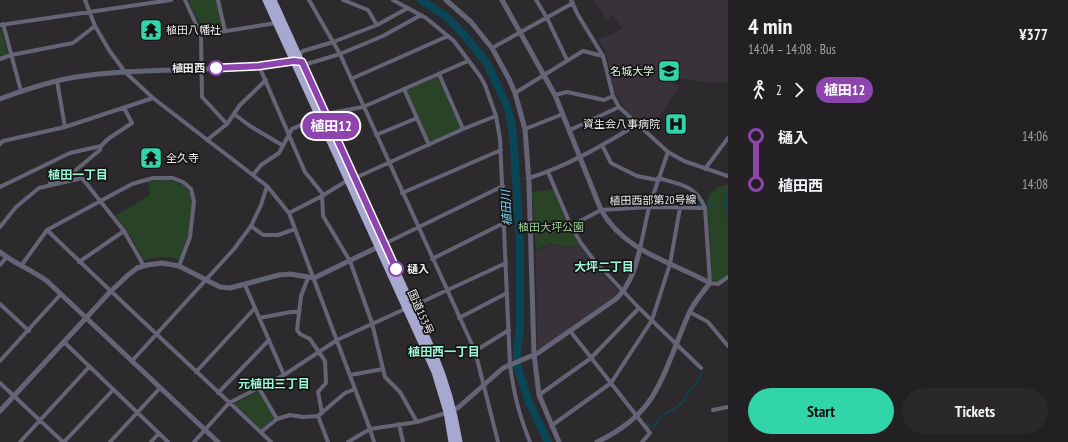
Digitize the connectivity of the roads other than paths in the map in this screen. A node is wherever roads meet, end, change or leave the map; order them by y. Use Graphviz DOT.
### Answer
graph roads {
  1 [pos="85,0"];
  2 [pos="171,0"];
  3 [pos="185,0"];
  4 [pos="218,0"];
  5 [pos="266,0"];
  6 [pos="273,0"];
  7 [pos="308,0"];
  8 [pos="343,0"];
  9 [pos="393,0"];
  10 [pos="446,0"];
  11 [pos="502,0"];
  12 [pos="536,0"];
  13 [pos="572,2"];
  14 [pos="408,8"];
  15 [pos="90,12"];
  16 [pos="421,15"];
  17 [pos="547,18"];
  18 [pos="276,23"];
  19 [pos="1,24"];
  20 [pos="377,24"];
  21 [pos="96,26"];
  22 [pos="225,31"];
  23 [pos="520,32"];
  24 [pos="201,34"];
  25 [pos="448,36"];
  26 [pos="333,42"];
  27 [pos="492,48"];
  28 [pos="340,54"];
  29 [pos="11,55"];
  30 [pos="603,56"];
  31 [pos="296,58"];
  32 [pos="0,59"];
  33 [pos="567,60"];
  34 [pos="468,61"];
  35 [pos="302,62"];
  36 [pos="259,66"];
  37 [pos="201,68"];
  38 [pos="125,72"];
  39 [pos="439,74"];
  40 [pos="544,74"];
  41 [pos="351,79"];
  42 [pos="266,80"];
  43 [pos="57,81"];
  44 [pos="404,89"];
  45 [pos="21,91"];
  46 [pos="515,93"];
  47 [pos="554,95"];
  48 [pos="613,96"];
  49 [pos="153,98"];
  50 [pos="0,99"];
  51 [pos="363,107"];
  52 [pos="620,107"];
  53 [pos="124,108"];
  54 [pos="234,114"];
  55 [pos="563,114"];
  56 [pos="322,115"];
  57 [pos="496,116"];
  58 [pos="417,118"];
  59 [pos="227,124"];
  60 [pos="638,124"];
  61 [pos="65,127"];
  62 [pos="463,129"];
  63 [pos="525,129"];
  64 [pos="570,130"];
  65 [pos="376,135"];
  66 [pos="288,136"];
  67 [pos="728,138"];
  68 [pos="207,140"];
  69 [pos="0,144"];
  70 [pos="428,144"];
  71 [pos="282,145"];
  72 [pos="602,145"];
  73 [pos="101,146"];
  74 [pos="501,150"];
  75 [pos="668,152"];
  76 [pos="580,157"];
  77 [pos="389,163"];
  78 [pos="705,169"];
  79 [pos="548,172"];
  80 [pos="252,175"];
  81 [pos="728,176"];
  82 [pos="529,178"];
  83 [pos="352,179"];
  84 [pos="658,179"];
  85 [pos="267,186"];
  86 [pos="503,186"];
  87 [pos="0,187"];
  88 [pos="39,188"];
  89 [pos="402,193"];
  90 [pos="322,196"];
  91 [pos="100,201"];
  92 [pos="649,207"];
  93 [pos="680,208"];
  94 [pos="705,208"];
  95 [pos="601,210"];
  96 [pos="289,214"];
  97 [pos="504,223"];
  98 [pos="251,226"];
  99 [pos="571,226"];
  100 [pos="0,227"];
  101 [pos="418,228"];
  102 [pos="295,229"];
  103 [pos="47,230"];
  104 [pos="124,231"];
  105 [pos="382,245"];
  106 [pos="640,249"];
  107 [pos="0,252"];
  108 [pos="7,257"];
  109 [pos="432,259"];
  110 [pos="350,261"];
  111 [pos="79,262"];
  112 [pos="506,263"];
  113 [pos="670,264"];
  114 [pos="0,265"];
  115 [pos="21,266"];
  116 [pos="144,266"];
  117 [pos="179,266"];
  118 [pos="728,277"];
  119 [pos="311,278"];
  120 [pos="207,280"];
  121 [pos="710,283"];
  122 [pos="245,285"];
  123 [pos="446,290"];
  124 [pos="624,291"];
  125 [pos="110,292"];
  126 [pos="61,294"];
  127 [pos="507,294"];
  128 [pos="0,304"];
  129 [pos="410,307"];
  130 [pos="4,308"];
  131 [pos="255,308"];
  132 [pos="639,308"];
  133 [pos="299,312"];
  134 [pos="690,312"];
  135 [pos="0,313"];
  136 [pos="86,318"];
  137 [pos="259,318"];
  138 [pos="459,318"];
  139 [pos="652,320"];
  140 [pos="372,323"];
  141 [pos="509,330"];
  142 [pos="29,331"];
  143 [pos="571,332"];
  144 [pos="156,334"];
  145 [pos="269,340"];
  146 [pos="337,340"];
  147 [pos="64,342"];
  148 [pos="676,344"];
  149 [pos="728,346"];
  150 [pos="475,351"];
  151 [pos="319,352"];
  152 [pos="533,355"];
  153 [pos="591,358"];
  154 [pos="0,361"];
  155 [pos="132,361"];
  156 [pos="510,365"];
  157 [pos="89,367"];
  158 [pos="701,368"];
  159 [pos="383,369"];
  160 [pos="196,372"];
  161 [pos="284,375"];
  162 [pos="350,375"];
  163 [pos="0,383"];
  164 [pos="611,383"];
  165 [pos="483,385"];
  166 [pos="160,388"];
  167 [pos="259,388"];
  168 [pos="355,389"];
  169 [pos="113,390"];
  170 [pos="218,393"];
  171 [pos="539,395"];
  172 [pos="14,396"];
  173 [pos="229,403"];
  174 [pos="728,407"];
  175 [pos="713,410"];
  176 [pos="0,411"];
  177 [pos="450,411"];
  178 [pos="137,413"];
  179 [pos="320,414"];
  180 [pos="637,415"];
  181 [pos="277,418"];
  182 [pos="40,420"];
  183 [pos="417,422"];
  184 [pos="399,424"];
  185 [pos="551,426"];
  186 [pos="370,429"];
  187 [pos="205,430"];
  188 [pos="261,432"];
  189 [pos="159,433"];
  190 [pos="20,442"];
  191 [pos="63,442"];
  192 [pos="110,442"];
  193 [pos="151,442"];
  194 [pos="168,442"];
  195 [pos="194,442"];
  196 [pos="218,442"];
  197 [pos="271,442"];
  198 [pos="328,442"];
  199 [pos="348,442"];
  200 [pos="374,442"];
  201 [pos="403,442"];
  202 [pos="452,442"];
  203 [pos="460,442"];
  204 [pos="498,442"];
  205 [pos="530,442"];
  206 [pos="559,442"];
  207 [pos="597,442"];
  208 [pos="642,442"];
  1 -- 15 [label="street"];
  2 -- 15 [label="street"];
  3 -- 24 [label="street"];
  4 -- 22 [label="street"];
  5 -- 18 [label="highway, 国道153号"];
  6 -- 31 [label="highway, 国道153号"];
  7 -- 26 [label="street"];
  8 -- 20 [label="street"];
  9 -- 14 [label="street"];
  10 -- 27 [label="street"];
  11 -- 23 [label="street"];
  12 -- 17 [label="street"];
  13 -- 17 [label="street"];
  13 -- 30 [label="street"];
  14 -- 16 [label="street"];
  14 -- 20 [label="street"];
  15 -- 19 [label="street"];
  15 -- 21 [label="street"];
  16 -- 25 [label="street"];
  16 -- 28 [label="street"];
  17 -- 23 [label="street"];
  17 -- 33 [label="street"];
  18 -- 22 [label="street"];
  18 -- 31 [label="highway, 国道153号"];
  19 -- 29 [label="street"];
  20 -- 26 [label="street"];
  21 -- 29 [label="street"];
  21 -- 38 [label="street"];
  22 -- 24 [label="street"];
  23 -- 27 [label="street"];
  23 -- 40 [label="street"];
  24 -- 37 [label="street"];
  25 -- 34 [label="street"];
  25 -- 41 [label="street"];
  26 -- 28 [label="street"];
  26 -- 31 [label="street"];
  27 -- 46 [label="street"];
  28 -- 35 [label="street"];
  28 -- 41 [label="street"];
  29 -- 32 [label="street"];
  29 -- 45 [label="street"];
  30 -- 33 [label="street"];
  30 -- 48 [label="street"];
  31 -- 35 [label="highway, 国道153号"];
  31 -- 36 [label="street"];
  31 -- 56 [label="highway, 国道153号"];
  33 -- 40 [label="street"];
  34 -- 39 [label="street"];
  34 -- 57 [label="street"];
  35 -- 56 [label="highway, 国道153号"];
  36 -- 37 [label="street"];
  36 -- 42 [label="street"];
  37 -- 38 [label="street"];
  37 -- 59 [label="street"];
  38 -- 43 [label="street"];
  38 -- 49 [label="street"];
  39 -- 44 [label="street"];
  39 -- 62 [label="street"];
  40 -- 46 [label="street"];
  40 -- 47 [label="street"];
  41 -- 51 [label="street"];
  42 -- 54 [label="street"];
  42 -- 66 [label="street"];
  43 -- 45 [label="street"];
  43 -- 61 [label="street"];
  44 -- 51 [label="street"];
  44 -- 58 [label="street"];
  45 -- 50 [label="street"];
  46 -- 63 [label="street"];
  47 -- 48 [label="street"];
  47 -- 55 [label="street"];
  48 -- 52 [label="street"];
  49 -- 53 [label="street"];
  49 -- 68 [label="street"];
  51 -- 56 [label="street"];
  51 -- 65 [label="street"];
  52 -- 60 [label="street"];
  52 -- 64 [label="street"];
  53 -- 61 [label="street"];
  53 -- 73 [label="street"];
  54 -- 59 [label="street"];
  54 -- 71 [label="street"];
  55 -- 63 [label="street"];
  55 -- 64 [label="street"];
  56 -- 66 [label="street"];
  56 -- 83 [label="highway, 国道153号"];
  57 -- 62 [label="street"];
  57 -- 74 [label="street"];
  58 -- 65 [label="street"];
  58 -- 70 [label="street"];
  59 -- 68 [label="street"];
  60 -- 72 [label="street"];
  60 -- 75 [label="street"];
  61 -- 69 [label="street"];
  62 -- 70 [label="street"];
  63 -- 82 [label="street"];
  64 -- 76 [label="street"];
  65 -- 77 [label="street"];
  66 -- 71 [label="street"];
  66 -- 90 [label="street"];
  67 -- 78 [label="street"];
  68 -- 80 [label="street"];
  70 -- 77 [label="street"];
  71 -- 80 [label="street"];
  72 -- 76 [label="street"];
  72 -- 84 [label="street"];
  73 -- 87 [label="street"];
  73 -- 88 [label="street"];
  74 -- 86 [label="street"];
  74 -- 89 [label="street"];
  75 -- 78 [label="street"];
  75 -- 84 [label="street"];
  76 -- 79 [label="street"];
  76 -- 95 [label="street"];
  77 -- 83 [label="street"];
  77 -- 89 [label="street"];
  78 -- 81 [label="street"];
  79 -- 82 [label="street"];
  79 -- 99 [label="street"];
  80 -- 85 [label="street"];
  82 -- 152 [label="street"];
  83 -- 90 [label="street"];
  83 -- 105 [label="highway, 国道153号"];
  84 -- 92 [label="street"];
  84 -- 94 [label="street"];
  85 -- 96 [label="street"];
  85 -- 98 [label="street"];
  86 -- 97 [label="street"];
  86 -- 101 [label="street"];
  88 -- 91 [label="street"];
  88 -- 100 [label="street"];
  89 -- 101 [label="street"];
  90 -- 96 [label="street"];
  90 -- 110 [label="street"];
  91 -- 103 [label="street"];
  91 -- 104 [label="street"];
  91 -- 117 [label="street"];
  92 -- 93 [label="street, 植田西部第20号線"];
  92 -- 95 [label="street, 植田西部第20号線"];
  92 -- 106 [label="street"];
  93 -- 94 [label="street, 植田西部第20号線"];
  93 -- 113 [label="street"];
  94 -- 121 [label="street"];
  95 -- 99 [label="street"];
  95 -- 106 [label="street"];
  96 -- 102 [label="street"];
  97 -- 109 [label="street"];
  97 -- 112 [label="street"];
  98 -- 102 [label="street"];
  98 -- 120 [label="street"];
  99 -- 124 [label="street"];
  101 -- 105 [label="street"];
  101 -- 109 [label="street"];
  102 -- 119 [label="street"];
  103 -- 111 [label="street"];
  103 -- 115 [label="street"];
  104 -- 111 [label="street"];
  104 -- 116 [label="street"];
  105 -- 110 [label="street"];
  105 -- 129 [label="highway, 国道153号"];
  106 -- 113 [label="street"];
  106 -- 124 [label="street"];
  107 -- 108 [label="street"];
  108 -- 114 [label="street"];
  108 -- 115 [label="street"];
  109 -- 123 [label="street"];
  110 -- 119 [label="street"];
  110 -- 140 [label="street"];
  111 -- 125 [label="street"];
  112 -- 123 [label="street"];
  112 -- 127 [label="street"];
  113 -- 121 [label="street"];
  113 -- 139 [label="street"];
  115 -- 126 [label="street"];
  116 -- 117 [label="street"];
  116 -- 125 [label="street"];
  117 -- 120 [label="street"];
  118 -- 121 [label="street"];
  119 -- 122 [label="street"];
  119 -- 133 [label="street"];
  119 -- 146 [label="street"];
  120 -- 122 [label="street"];
  120 -- 144 [label="street"];
  121 -- 134 [label="street"];
  122 -- 131 [label="street"];
  123 -- 129 [label="street"];
  123 -- 138 [label="street"];
  124 -- 132 [label="street"];
  124 -- 143 [label="street"];
  125 -- 136 [label="street"];
  125 -- 144 [label="street"];
  126 -- 136 [label="street"];
  126 -- 142 [label="street"];
  127 -- 138 [label="street"];
  127 -- 141 [label="street"];
  128 -- 130 [label="street"];
  129 -- 140 [label="street"];
  129 -- 177 [label="highway, 国道153号"];
  130 -- 135 [label="street"];
  130 -- 142 [label="street"];
  131 -- 137 [label="street"];
  131 -- 160 [label="street"];
  132 -- 139 [label="street"];
  132 -- 153 [label="street"];
  133 -- 137 [label="street"];
  133 -- 151 [label="street"];
  134 -- 148 [label="street"];
  134 -- 149 [label="street"];
  136 -- 147 [label="street"];
  136 -- 155 [label="street"];
  137 -- 145 [label="street"];
  138 -- 150 [label="street"];
  139 -- 148 [label="street"];
  139 -- 164 [label="street"];
  140 -- 146 [label="street"];
  140 -- 159 [label="street"];
  141 -- 150 [label="street"];
  141 -- 156 [label="street"];
  142 -- 154 [label="street"];
  143 -- 152 [label="street"];
  143 -- 153 [label="street"];
  144 -- 155 [label="street"];
  144 -- 160 [label="street"];
  145 -- 161 [label="street"];
  145 -- 170 [label="street"];
  146 -- 151 [label="street"];
  146 -- 162 [label="street"];
  147 -- 157 [label="street"];
  147 -- 172 [label="street"];
  148 -- 158 [label="street"];
  148 -- 180 [label="street"];
  150 -- 165 [label="street"];
  151 -- 161 [label="street"];
  151 -- 179 [label="street"];
  152 -- 156 [label="street"];
  152 -- 171 [label="street"];
  153 -- 164 [label="street"];
  153 -- 171 [label="street"];
  155 -- 166 [label="street"];
  156 -- 165 [label="street"];
  156 -- 205 [label="street"];
  157 -- 169 [label="street"];
  157 -- 182 [label="street"];
  159 -- 162 [label="street"];
  159 -- 183 [label="street"];
  160 -- 170 [label="street"];
  161 -- 167 [label="street"];
  162 -- 168 [label="street"];
  163 -- 172 [label="street"];
  164 -- 180 [label="street"];
  164 -- 185 [label="street"];
  165 -- 177 [label="street"];
  165 -- 204 [label="street"];
  166 -- 178 [label="street"];
  166 -- 187 [label="street"];
  167 -- 173 [label="street"];
  167 -- 181 [label="street"];
  168 -- 179 [label="street"];
  168 -- 186 [label="street"];
  169 -- 178 [label="street"];
  169 -- 191 [label="street"];
  170 -- 173 [label="street"];
  171 -- 185 [label="street"];
  172 -- 176 [label="street"];
  172 -- 182 [label="street"];
  173 -- 187 [label="street"];
  173 -- 188 [label="street"];
  174 -- 175 [label="street"];
  177 -- 183 [label="street"];
  177 -- 202 [label="highway, 国道153号"];
  177 -- 203 [label="highway, 国道153号"];
  178 -- 189 [label="street"];
  178 -- 192 [label="street"];
  179 -- 181 [label="street"];
  179 -- 198 [label="street"];
  180 -- 207 [label="street"];
  180 -- 208 [label="street"];
  181 -- 188 [label="street"];
  182 -- 190 [label="street"];
  182 -- 191 [label="street"];
  183 -- 184 [label="street"];
  184 -- 186 [label="street"];
  184 -- 201 [label="street"];
  185 -- 206 [label="street"];
  186 -- 199 [label="street"];
  186 -- 200 [label="street"];
  187 -- 195 [label="street"];
  187 -- 196 [label="street"];
  188 -- 197 [label="street"];
  189 -- 193 [label="street"];
  189 -- 194 [label="street"];
}
